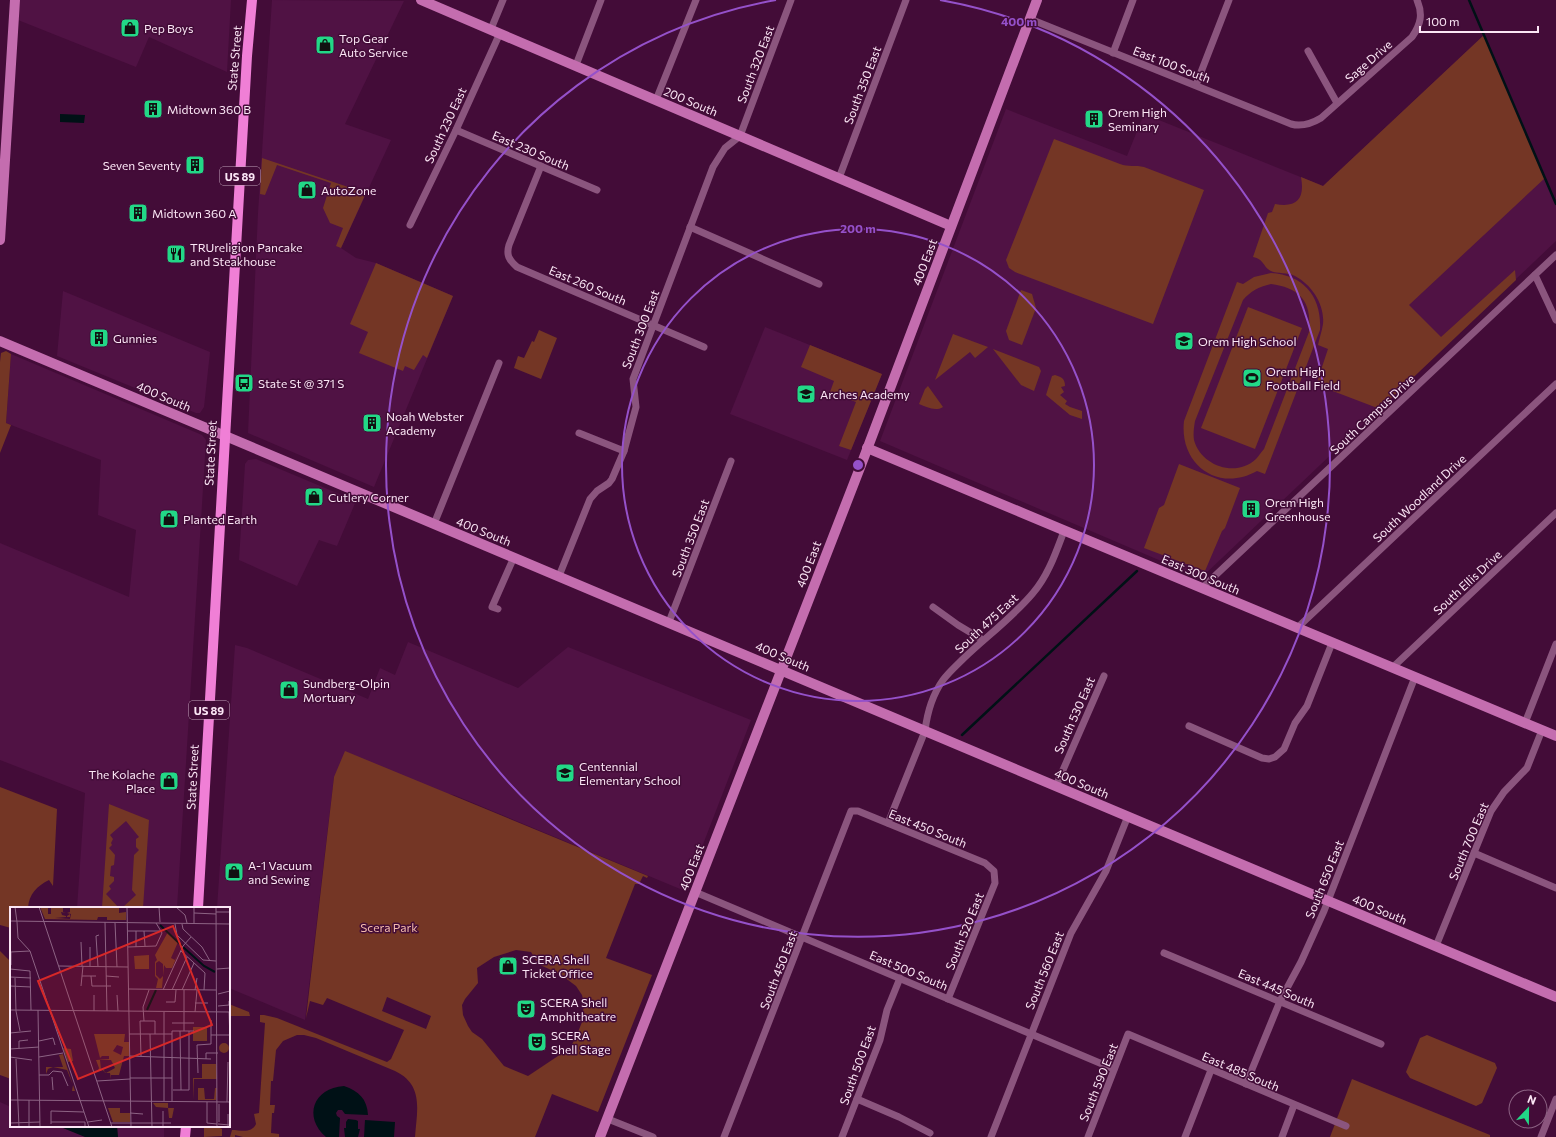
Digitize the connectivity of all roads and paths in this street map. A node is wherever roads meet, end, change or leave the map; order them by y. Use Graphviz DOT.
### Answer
graph roads {
  1 [pos="15,0"];
  2 [pos="252,0"];
  3 [pos="421,0"];
  4 [pos="503,0"];
  5 [pos="601,0"];
  6 [pos="696,0"];
  7 [pos="791,0"];
  8 [pos="906,0"];
  9 [pos="1037,0"];
  10 [pos="1133,0"];
  11 [pos="1229,0"];
  12 [pos="1417,0"];
  13 [pos="1030,19"];
  14 [pos="496,31"];
  15 [pos="1308,51"];
  16 [pos="1113,53"];
  17 [pos="576,65"];
  18 [pos="1196,85"];
  19 [pos="656,100"];
  20 [pos="1337,103"];
  21 [pos="1307,125"];
  22 [pos="456,130"];
  23 [pos="740,136"];
  24 [pos="540,166"];
  25 [pos="838,178"];
  26 [pos="597,190"];
  27 [pos="410,225"];
  28 [pos="951,226"];
  29 [pos="690,227"];
  30 [pos="0,240"];
  31 [pos="1556,255"];
  32 [pos="1535,275"];
  33 [pos="819,284"];
  34 [pos="1556,320"];
  35 [pos="653,325"];
  36 [pos="0,340"];
  37 [pos="704,347"];
  38 [pos="499,363"];
  39 [pos="1556,384"];
  40 [pos="579,433"];
  41 [pos="224,436"];
  42 [pos="867,448"];
  43 [pos="624,451"];
  44 [pos="731,461"];
  45 [pos="1556,513"];
  46 [pos="434,524"];
  47 [pos="1064,531"];
  48 [pos="514,557"];
  49 [pos="559,576"];
  50 [pos="1202,588"];
  51 [pos="934,607"];
  52 [pos="498,609"];
  53 [pos="669,622"];
  54 [pos="1297,628"];
  55 [pos="983,640"];
  56 [pos="1332,643"];
  57 [pos="1556,644"];
  58 [pos="1392,668"];
  59 [pos="781,670"];
  60 [pos="1104,676"];
  61 [pos="1415,677"];
  62 [pos="1525,723"];
  63 [pos="1188,726"];
  64 [pos="1542,730"];
  65 [pos="925,731"];
  66 [pos="1556,736"];
  67 [pos="1056,786"];
  68 [pos="851,811"];
  69 [pos="1128,816"];
  70 [pos="888,823"];
  71 [pos="1474,853"];
  72 [pos="994,870"];
  73 [pos="1556,888"];
  74 [pos="695,892"];
  75 [pos="1328,901"];
  76 [pos="198,907"];
  77 [pos="802,938"];
  78 [pos="1436,946"];
  79 [pos="1164,952"];
  80 [pos="900,978"];
  81 [pos="1556,997"];
  82 [pos="948,999"];
  83 [pos="1280,1001"];
  84 [pos="1031,1034"];
  85 [pos="1128,1034"];
  86 [pos="1381,1044"];
  87 [pos="1114,1069"];
  88 [pos="1211,1070"];
  89 [pos="1246,1084"];
  90 [pos="857,1099"];
  91 [pos="1556,1099"];
  92 [pos="1294,1105"];
  93 [pos="608,1118"];
  94 [pos="1346,1126"];
  95 [pos="930,1133"];
  96 [pos="600,1137"];
  97 [pos="653,1137"];
  98 [pos="724,1137"];
  99 [pos="842,1137"];
  100 [pos="991,1137"];
  101 [pos="1088,1137"];
  102 [pos="1185,1137"];
  103 [pos="1282,1137"];
  104 [pos="1541,1137"];
  1 -- 30 [label="street"];
  2 -- 41 [label="main road, State Street / US 89"];
  3 -- 14 [label="street, 200 South"];
  4 -- 14 [label="street, South 230 East"];
  5 -- 17 [label="street"];
  6 -- 19 [label="street"];
  7 -- 23 [label="street, South 320 East"];
  8 -- 25 [label="street, South 350 East"];
  9 -- 13 [label="street, 400 East"];
  10 -- 16 [label="street"];
  11 -- 18 [label="street"];
  12 -- 20 [label="street, Sage Drive"];
  13 -- 16 [label="street, East 100 South"];
  13 -- 28 [label="street, 400 East"];
  14 -- 17 [label="street, 200 South"];
  14 -- 22 [label="street, South 230 East"];
  15 -- 20 [label="street"];
  16 -- 18 [label="street, East 100 South"];
  17 -- 19 [label="street, 200 South"];
  18 -- 21 [label="street, East 100 South"];
  19 -- 23 [label="street, 200 South"];
  20 -- 21 [label="street, Sage Drive"];
  22 -- 24 [label="street, East 230 South"];
  22 -- 27 [label="street, South 230 East"];
  23 -- 25 [label="street, 200 South"];
  23 -- 29 [label="street, South 300 East"];
  24 -- 26 [label="street, East 230 South"];
  24 -- 35 [label="street, East 260 South"];
  25 -- 28 [label="street, 200 South"];
  28 -- 42 [label="street, 400 East"];
  29 -- 33 [label="street"];
  29 -- 35 [label="street, South 300 East"];
  31 -- 32 [label="street, South Campus Drive"];
  32 -- 34 [label="street"];
  32 -- 50 [label="street, South Campus Drive"];
  35 -- 37 [label="street, East 260 South"];
  35 -- 43 [label="street, South 300 East"];
  36 -- 41 [label="street, 400 South"];
  38 -- 46 [label="street"];
  39 -- 54 [label="street, South Woodland Drive"];
  40 -- 43 [label="street"];
  41 -- 46 [label="street, 400 South"];
  41 -- 76 [label="main road, State Street / US 89"];
  42 -- 47 [label="street, East 300 South"];
  42 -- 59 [label="street, 400 East"];
  43 -- 49 [label="street, South 300 East"];
  44 -- 53 [label="street, South 350 East"];
  45 -- 58 [label="street, South Ellis Drive"];
  46 -- 48 [label="street, 400 South"];
  47 -- 50 [label="street, East 300 South"];
  47 -- 55 [label="street, South 475 East"];
  48 -- 49 [label="street, 400 South"];
  48 -- 52 [label="street"];
  49 -- 53 [label="street, 400 South"];
  50 -- 54 [label="street, East 300 South"];
  51 -- 55 [label="street"];
  53 -- 59 [label="street, 400 South"];
  54 -- 56 [label="street, East 300 South"];
  55 -- 65 [label="street, South 475 East"];
  56 -- 58 [label="street, East 300 South"];
  56 -- 63 [label="street"];
  57 -- 62 [label="street"];
  58 -- 61 [label="street, East 300 South"];
  59 -- 65 [label="street, 400 South"];
  59 -- 74 [label="street, 400 East"];
  60 -- 67 [label="street, South 530 East"];
  61 -- 62 [label="street, East 300 South"];
  61 -- 75 [label="street, South 650 East"];
  62 -- 64 [label="street, East 300 South"];
  64 -- 66 [label="street"];
  64 -- 71 [label="street, South 700 East"];
  65 -- 67 [label="street, 400 South"];
  65 -- 70 [label="street, South 475 East"];
  67 -- 69 [label="street, 400 South"];
  68 -- 70 [label="street, East 450 South"];
  68 -- 77 [label="street, South 450 East"];
  69 -- 75 [label="street, 400 South"];
  69 -- 84 [label="street, South 560 East"];
  70 -- 72 [label="street, East 450 South"];
  71 -- 73 [label="street"];
  71 -- 78 [label="street, South 700 East"];
  72 -- 82 [label="street, South 520 East"];
  74 -- 77 [label="street, East 500 South"];
  74 -- 93 [label="street, 400 East"];
  75 -- 78 [label="street, 400 South"];
  75 -- 83 [label="street, South 650 East"];
  77 -- 80 [label="street, East 500 South"];
  77 -- 98 [label="street, South 450 East"];
  78 -- 81 [label="street, 400 South"];
  79 -- 83 [label="street, East 445 South"];
  80 -- 82 [label="street, East 500 South"];
  80 -- 90 [label="street, South 500 East"];
  82 -- 84 [label="street, East 500 South"];
  83 -- 86 [label="street, East 445 South"];
  83 -- 89 [label="street, South 650 East"];
  84 -- 87 [label="street, East 500 South"];
  84 -- 100 [label="street, South 560 East"];
  85 -- 87 [label="street, South 590 East"];
  85 -- 88 [label="street, East 485 South"];
  87 -- 101 [label="street, South 590 East"];
  88 -- 89 [label="street, East 485 South"];
  88 -- 102 [label="street"];
  89 -- 92 [label="street, East 485 South"];
  90 -- 95 [label="street"];
  90 -- 99 [label="street, South 500 East"];
  91 -- 104 [label="street"];
  92 -- 94 [label="street, East 485 South"];
  92 -- 103 [label="street"];
  93 -- 96 [label="street, 400 East"];
  93 -- 97 [label="street"];
}
